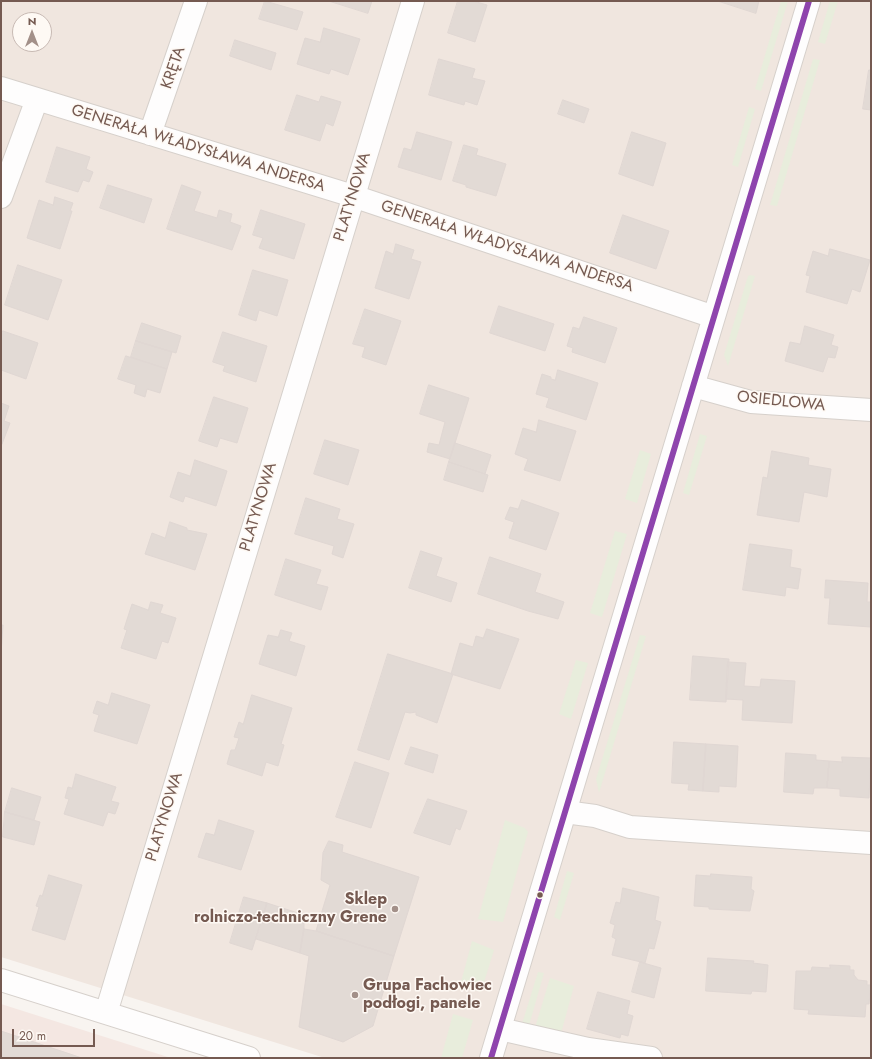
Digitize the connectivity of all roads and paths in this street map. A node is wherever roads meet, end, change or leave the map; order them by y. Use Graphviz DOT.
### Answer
graph roads {
  1 [pos="196,1"];
  2 [pos="413,1"];
  3 [pos="809,1"];
  4 [pos="1,88"];
  5 [pos="37,99"];
  6 [pos="150,134"];
  7 [pos="353,196"];
  8 [pos="1,197"];
  9 [pos="714,317"];
  10 [pos="693,386"];
  11 [pos="871,410"];
  12 [pos="565,812"];
  13 [pos="871,843"];
  14 [pos="1,980"];
  15 [pos="106,1013"];
  16 [pos="500,1030"];
  17 [pos="249,1058"];
  18 [pos="491,1058"];
  19 [pos="651,1058"];
  1 -- 6 [label="street, KRĘTA"];
  2 -- 7 [label="street, PLATYNOWA"];
  3 -- 9 [label="street"];
  4 -- 5 [label="street, GENERAŁA WŁADYSŁAWA ANDERSA"];
  5 -- 6 [label="street, GENERAŁA WŁADYSŁAWA ANDERSA"];
  5 -- 8 [label="street"];
  6 -- 7 [label="street, GENERAŁA WŁADYSŁAWA ANDERSA"];
  7 -- 9 [label="street, GENERAŁA WŁADYSŁAWA ANDERSA"];
  7 -- 15 [label="street, PLATYNOWA"];
  9 -- 10 [label="street"];
  10 -- 11 [label="street, OSIEDLOWA"];
  10 -- 12 [label="street"];
  12 -- 13 [label="street"];
  12 -- 16 [label="street"];
  14 -- 15 [label="street"];
  15 -- 17 [label="street"];
  16 -- 18 [label="street"];
  16 -- 19 [label="street"];
}
